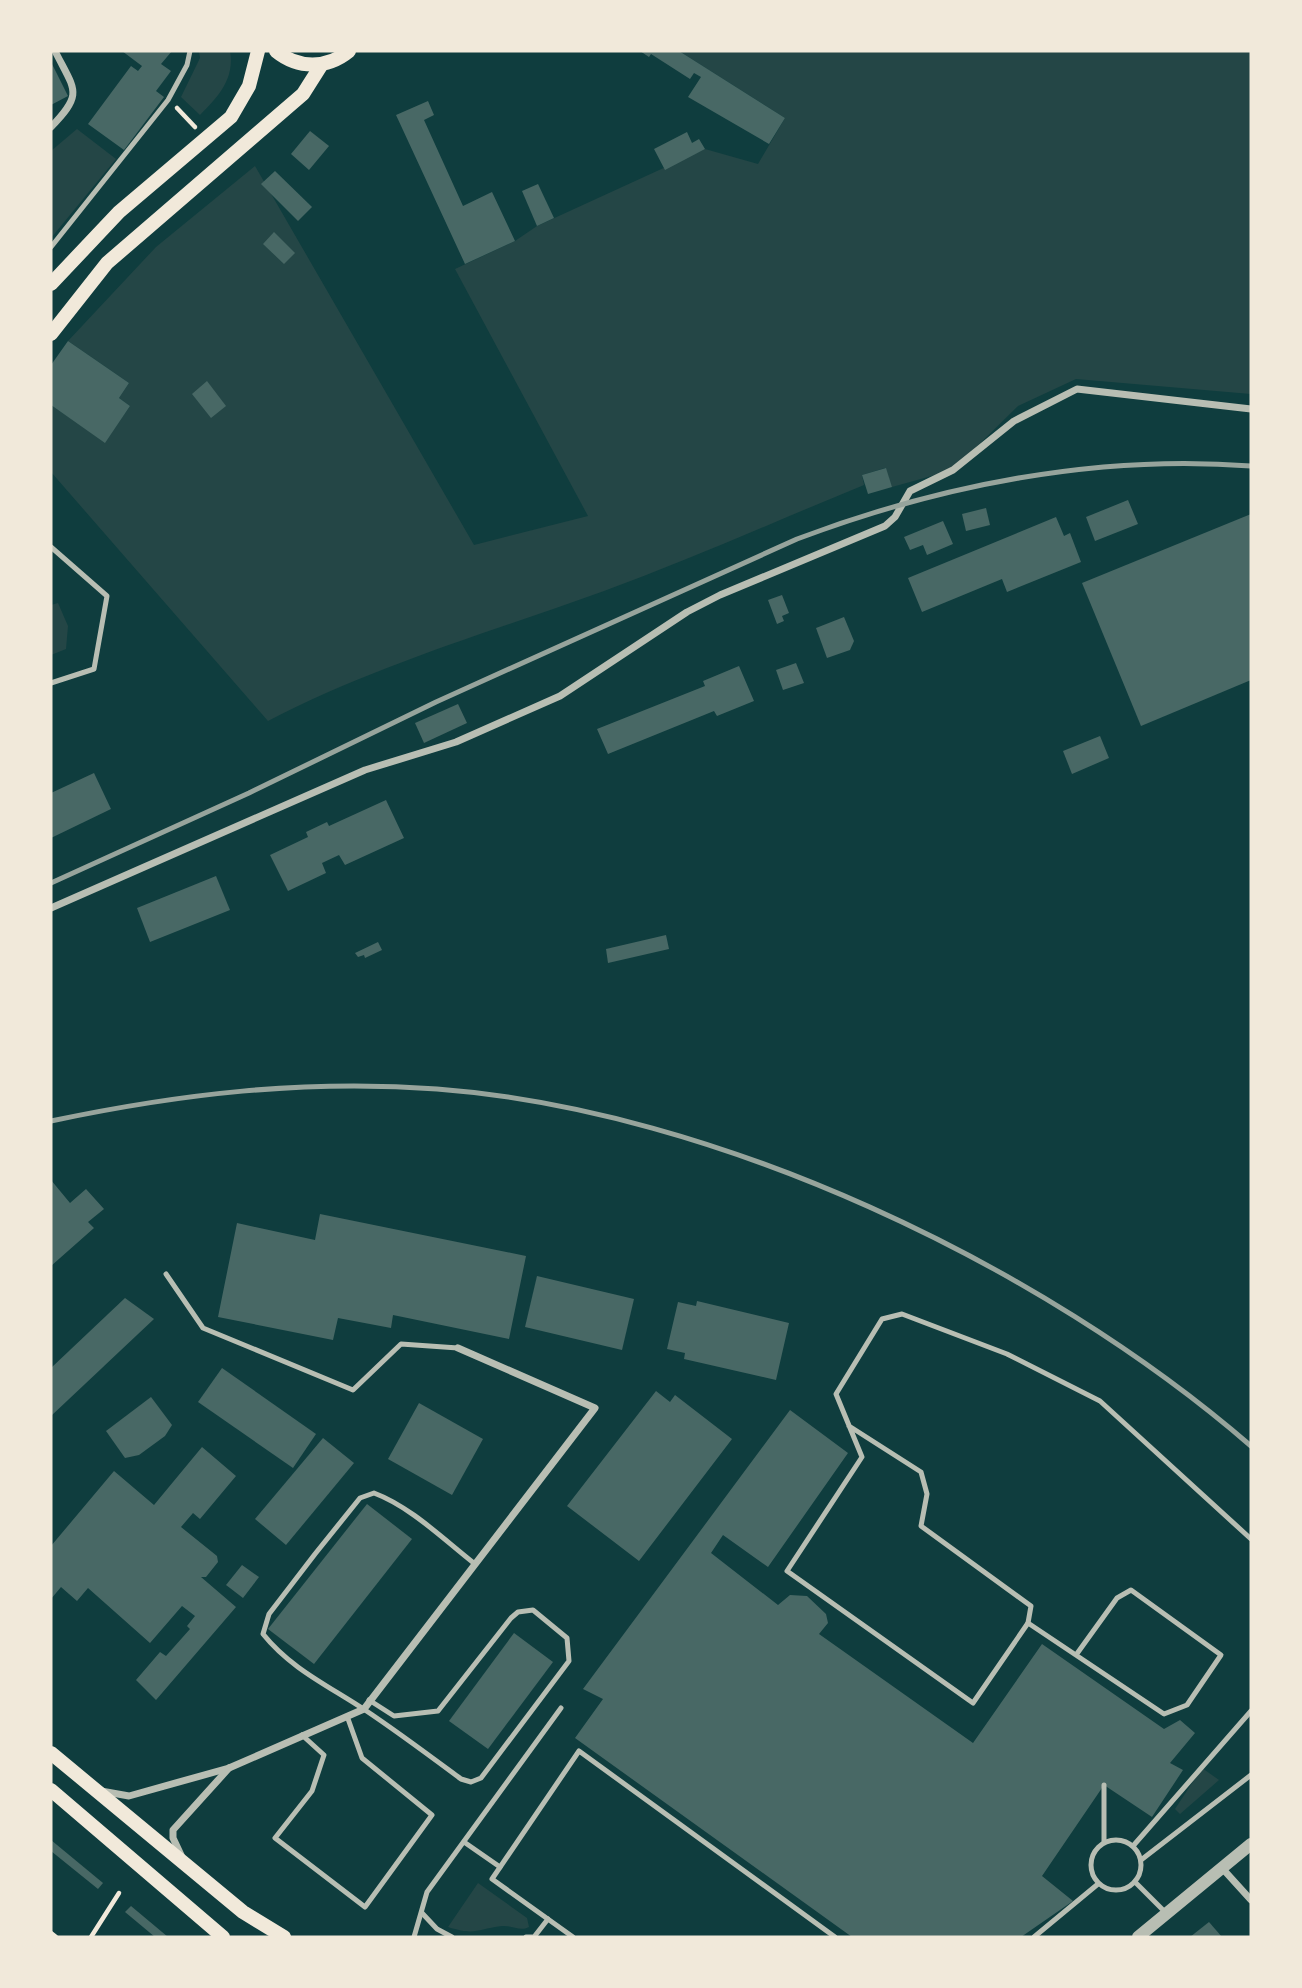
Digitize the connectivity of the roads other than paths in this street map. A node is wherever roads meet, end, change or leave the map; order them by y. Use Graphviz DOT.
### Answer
graph roads {
  1 [pos="55,51"];
  2 [pos="190,51"];
  3 [pos="276,51"];
  4 [pos="349,51"];
  5 [pos="255,54"];
  6 [pos="322,64"];
  7 [pos="51,127"];
  8 [pos="51,247"];
  9 [pos="51,284"];
  10 [pos="51,334"];
  11 [pos="1251,409"];
  12 [pos="51,547"];
  13 [pos="51,683"];
  14 [pos="51,908"];
  15 [pos="166,1274"];
  16 [pos="458,1348"];
  17 [pos="849,1426"];
  18 [pos="1251,1539"];
  19 [pos="475,1564"];
  20 [pos="1028,1623"];
  21 [pos="1076,1655"];
  22 [pos="369,1700"];
  23 [pos="561,1708"];
  24 [pos="364,1709"];
  25 [pos="1251,1711"];
  26 [pos="347,1716"];
  27 [pos="302,1735"];
  28 [pos="51,1753"];
  29 [pos="229,1768"];
  30 [pos="1251,1775"];
  31 [pos="1104,1785"];
  32 [pos="93,1789"];
  33 [pos="54,1795"];
  34 [pos="464,1842"];
  35 [pos="1104,1842"];
  36 [pos="1251,1844"];
  37 [pos="1133,1846"];
  38 [pos="1141,1860"];
  39 [pos="500,1867"];
  40 [pos="1222,1868"];
  41 [pos="191,1869"];
  42 [pos="1135,1882"];
  43 [pos="1098,1884"];
  44 [pos="1251,1900"];
  45 [pos="422,1913"];
  46 [pos="1167,1914"];
  47 [pos="548,1919"];
  48 [pos="223,1937"];
  49 [pos="284,1937"];
  50 [pos="414,1937"];
  51 [pos="452,1937"];
  52 [pos="526,1937"];
  53 [pos="573,1937"];
  54 [pos="835,1937"];
  55 [pos="1034,1937"];
  56 [pos="1138,1937"];
  1 -- 7 [label="street"];
  2 -- 8 [label="lane"];
  3 -- 6 [label="main road"];
  4 -- 6 [label="main road"];
  5 -- 9 [label="main road"];
  6 -- 10 [label="main road"];
  11 -- 14 [label="street"];
  12 -- 13 [label="lane"];
  15 -- 16 [label="lane"];
  16 -- 19 [label="street"];
  17 -- 18 [label="lane"];
  17 -- 20 [label="lane"];
  17 -- 20 [label="lane"];
  19 -- 22 [label="street"];
  19 -- 24 [label="lane"];
  20 -- 21 [label="lane"];
  21 -- 21 [label="lane"];
  22 -- 24 [label="street"];
  22 -- 24 [label="lane"];
  23 -- 34 [label="lane"];
  24 -- 26 [label="street"];
  25 -- 37 [label="lane"];
  26 -- 27 [label="street"];
  26 -- 27 [label="lane"];
  27 -- 29 [label="street"];
  28 -- 32 [label="main road"];
  29 -- 32 [label="street"];
  29 -- 41 [label="street"];
  30 -- 38 [label="lane"];
  31 -- 35 [label="lane"];
  32 -- 41 [label="main road"];
  33 -- 48 [label="main road"];
  34 -- 39 [label="lane"];
  34 -- 45 [label="lane"];
  35 -- 37 [label="lane"];
  35 -- 43 [label="lane"];
  36 -- 40 [label="street"];
  37 -- 38 [label="lane"];
  38 -- 42 [label="lane"];
  39 -- 47 [label="lane"];
  39 -- 54 [label="lane"];
  40 -- 44 [label="street"];
  40 -- 46 [label="street"];
  41 -- 49 [label="main road"];
  42 -- 43 [label="lane"];
  42 -- 46 [label="lane"];
  43 -- 55 [label="lane"];
  45 -- 50 [label="lane"];
  45 -- 51 [label="lane"];
  46 -- 56 [label="street"];
  47 -- 52 [label="lane"];
  47 -- 53 [label="lane"];
}
